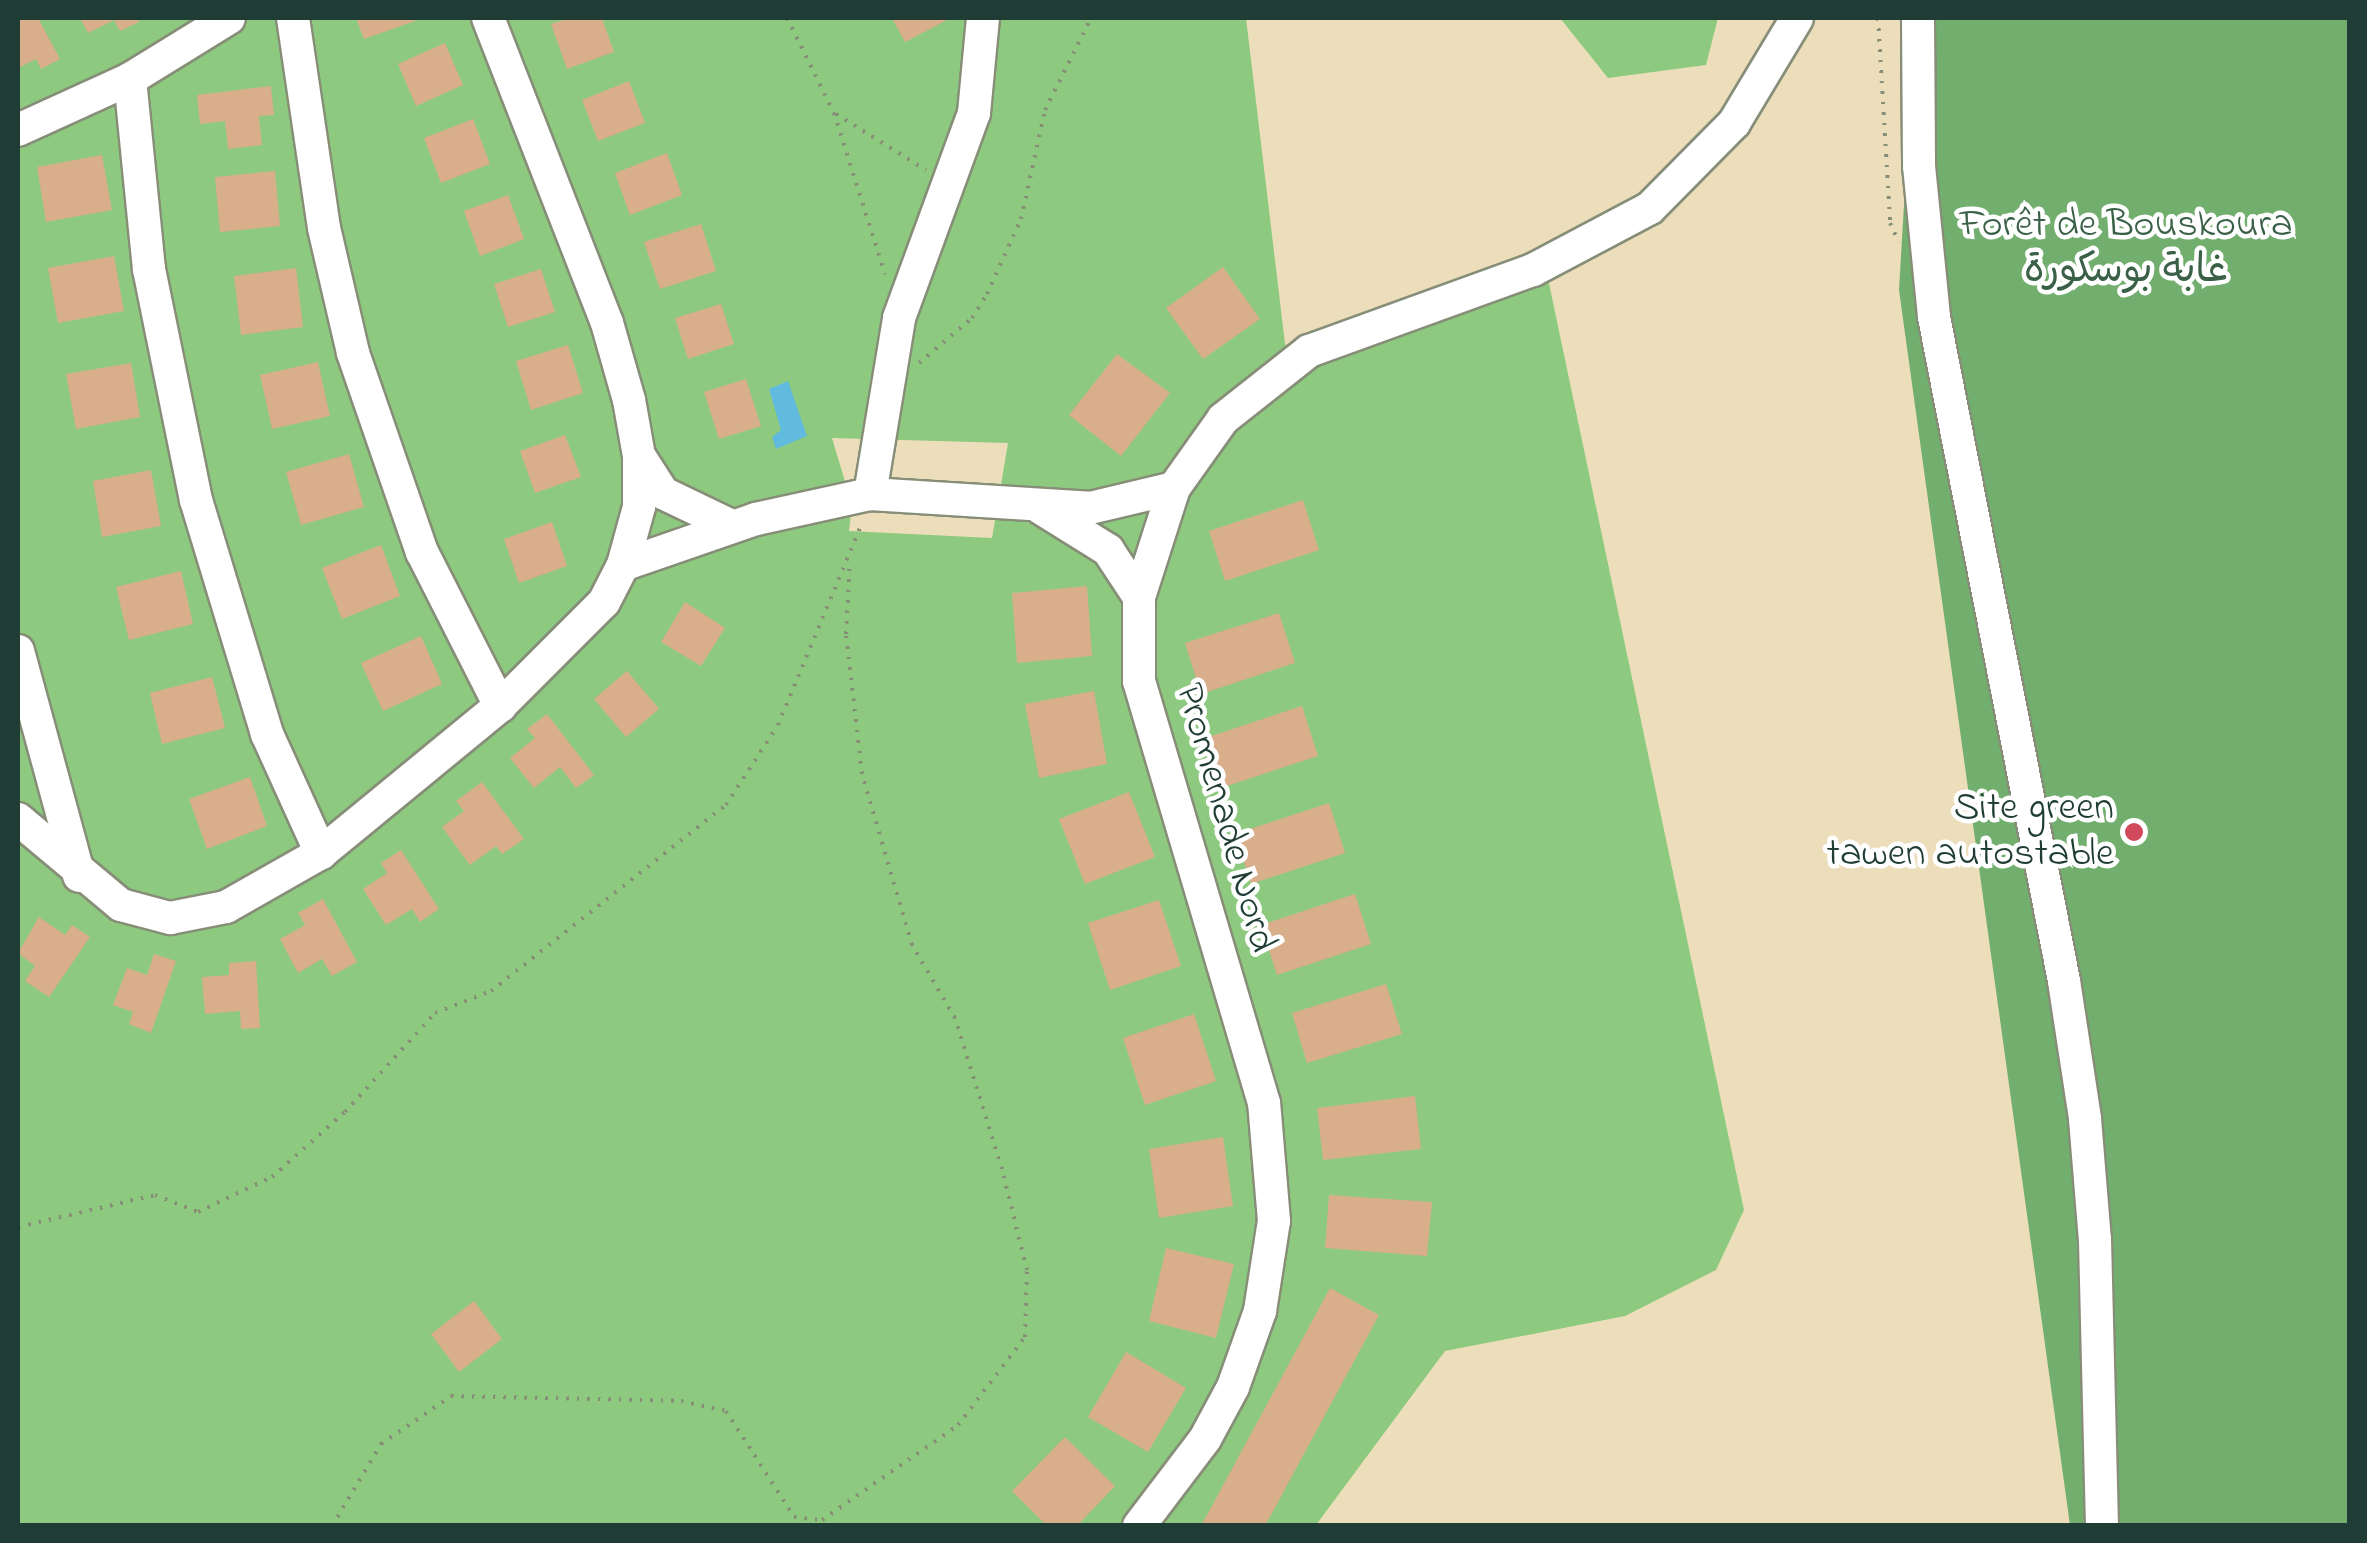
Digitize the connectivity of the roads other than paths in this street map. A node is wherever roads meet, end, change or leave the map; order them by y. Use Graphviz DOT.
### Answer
graph roads {
  1 [pos="230,18"];
  2 [pos="293,18"];
  3 [pos="488,18"];
  4 [pos="983,18"];
  5 [pos="1797,18"];
  6 [pos="1918,18"];
  7 [pos="130,79"];
  8 [pos="18,130"];
  9 [pos="639,456"];
  10 [pos="1174,488"];
  11 [pos="870,494"];
  12 [pos="1029,502"];
  13 [pos="732,526"];
  14 [pos="623,564"];
  15 [pos="1139,597"];
  16 [pos="18,652"];
  17 [pos="500,706"];
  18 [pos="18,819"];
  19 [pos="321,853"];
  20 [pos="79,876"];
  21 [pos="1139,1526"];
  22 [pos="2102,1526"];
  1 -- 7 [label="street"];
  2 -- 17 [label="street"];
  3 -- 9 [label="street"];
  4 -- 11 [label="street"];
  5 -- 10 [label="street, Promenade Nord"];
  6 -- 22 [label="street"];
  7 -- 8 [label="street"];
  7 -- 19 [label="street"];
  9 -- 13 [label="street"];
  9 -- 14 [label="street"];
  10 -- 12 [label="street"];
  10 -- 15 [label="street, Promenade Nord"];
  11 -- 12 [label="street"];
  11 -- 13 [label="street"];
  12 -- 15 [label="street"];
  13 -- 14 [label="street"];
  14 -- 17 [label="street"];
  15 -- 21 [label="street, Promenade Nord"];
  16 -- 20 [label="street"];
  17 -- 19 [label="street"];
  18 -- 20 [label="street"];
  19 -- 20 [label="street"];
}
